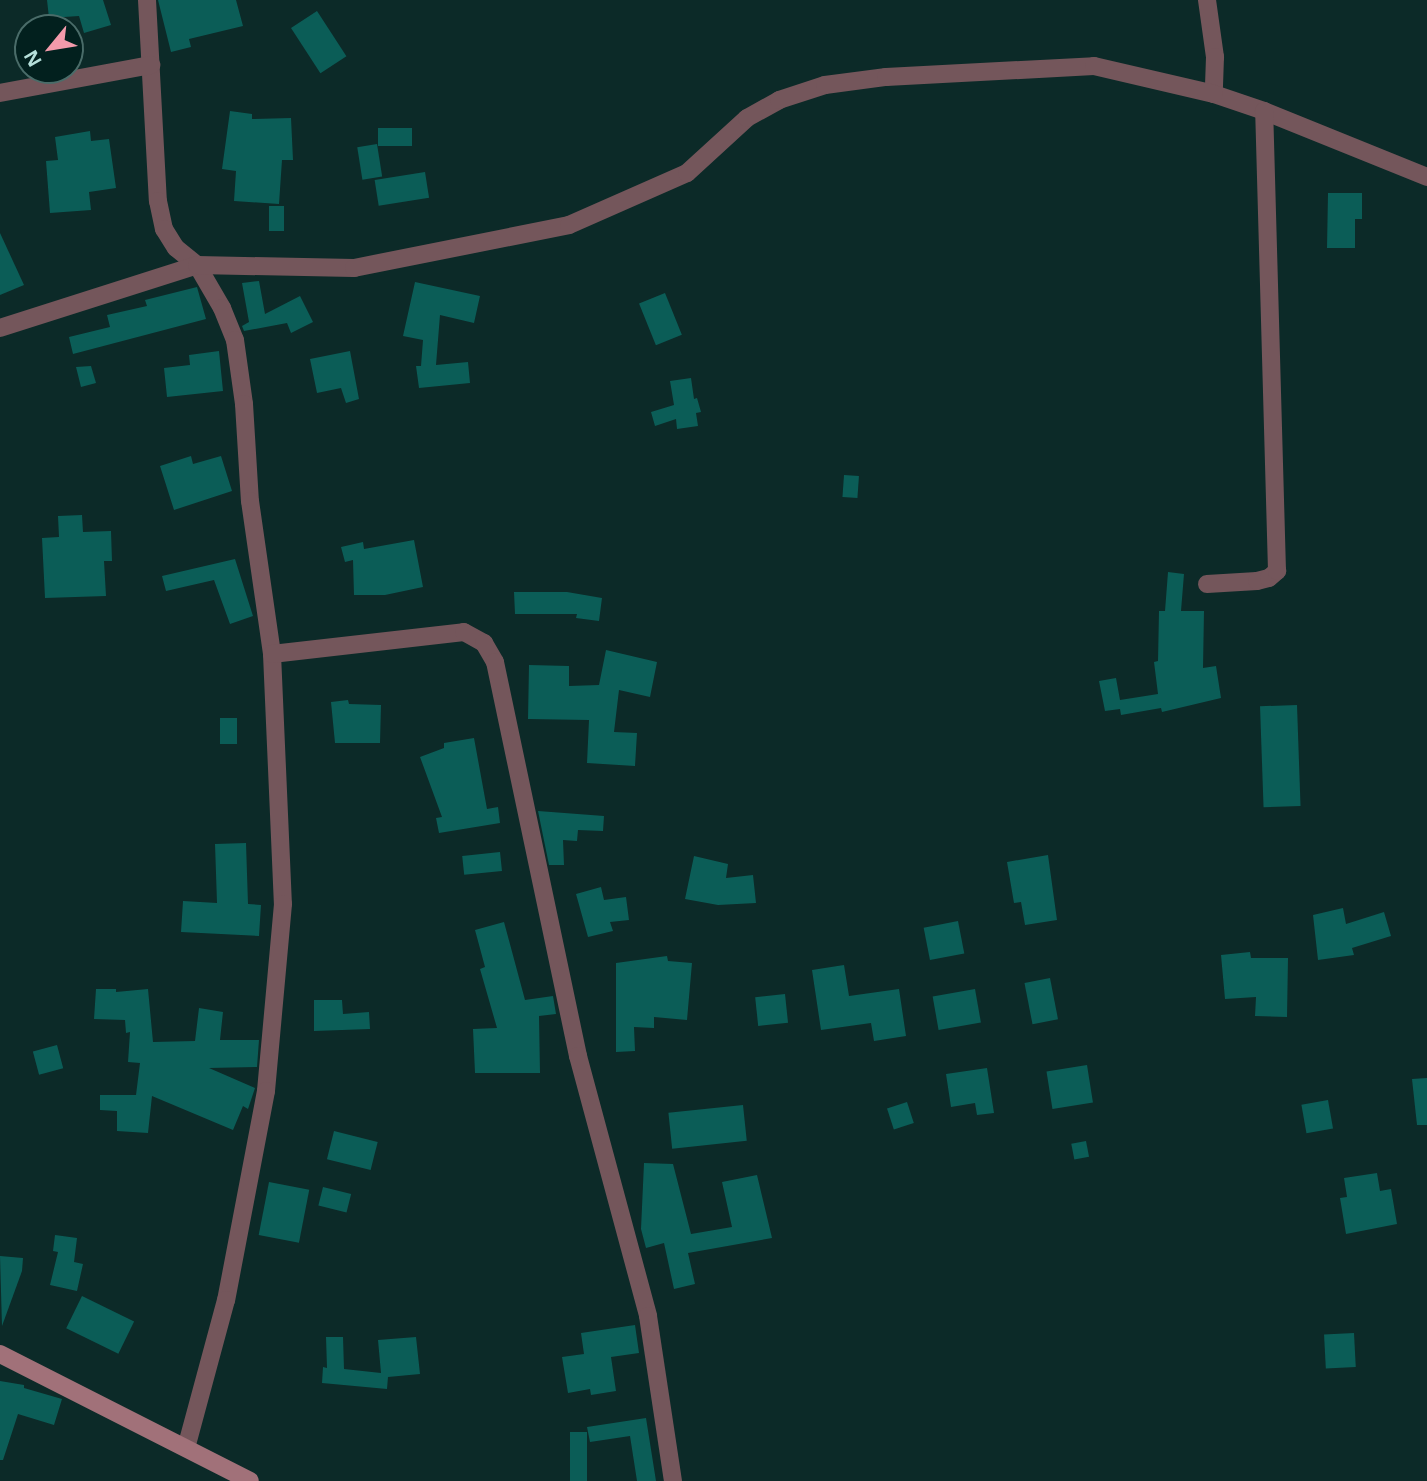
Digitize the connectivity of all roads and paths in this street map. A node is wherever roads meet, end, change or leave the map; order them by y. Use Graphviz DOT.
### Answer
graph roads {
  1 [pos="147,0"];
  2 [pos="1207,0"];
  3 [pos="151,65"];
  4 [pos="0,93"];
  5 [pos="1214,94"];
  6 [pos="1264,111"];
  7 [pos="1427,177"];
  8 [pos="197,265"];
  9 [pos="0,328"];
  10 [pos="1207,584"];
  11 [pos="272,654"];
  12 [pos="0,1354"];
  13 [pos="186,1448"];
  14 [pos="250,1481"];
  15 [pos="673,1481"];
  1 -- 3 [label="street"];
  2 -- 5 [label="street"];
  3 -- 4 [label="street"];
  3 -- 8 [label="street"];
  5 -- 6 [label="street"];
  5 -- 8 [label="street"];
  6 -- 7 [label="street"];
  6 -- 10 [label="street"];
  8 -- 9 [label="street"];
  8 -- 11 [label="street"];
  11 -- 13 [label="street"];
  11 -- 15 [label="street"];
  12 -- 13 [label="street"];
  13 -- 14 [label="street"];
}
